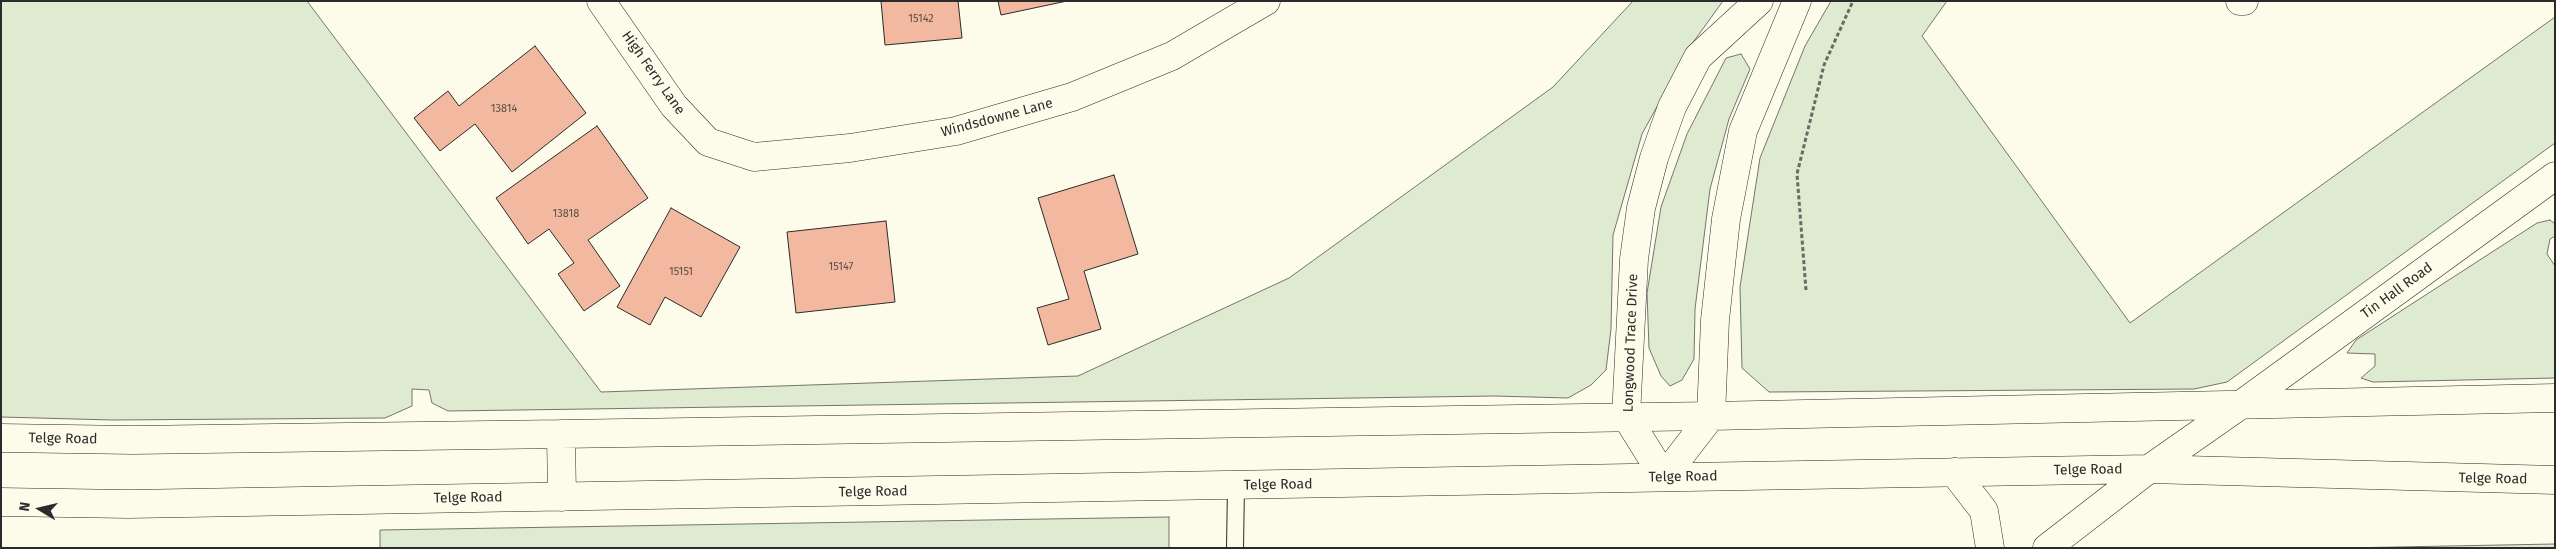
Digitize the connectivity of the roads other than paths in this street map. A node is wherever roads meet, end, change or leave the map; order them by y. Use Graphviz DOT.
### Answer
graph roads {
  1 [pos="601,1"];
  2 [pos="1266,1"];
  3 [pos="1759,1"];
  4 [pos="1797,1"];
  5 [pos="2240,1"];
  6 [pos="2244,1"];
  7 [pos="708,142"];
  8 [pos="2555,176"];
  9 [pos="2555,398"];
  10 [pos="2239,406"];
  11 [pos="1626,416"];
  12 [pos="1711,416"];
  13 [pos="561,434"];
  14 [pos="1,438"];
  15 [pos="2149,469"];
  16 [pos="1954,472"];
  17 [pos="1664,477"];
  18 [pos="2555,480"];
  19 [pos="1236,486"];
  20 [pos="562,497"];
  21 [pos="1,502"];
  22 [pos="1235,548"];
  23 [pos="1990,548"];
  24 [pos="2047,548"];
  1 -- 7 [label="main road, High Ferry Lane"];
  2 -- 7 [label="main road, Windsdowne Lane"];
  3 -- 11 [label="main road, Longwood Trace Drive"];
  4 -- 12 [label="main road"];
  5 -- 6 [label="main road"];
  8 -- 10 [label="main road, Tin Hall Road"];
  9 -- 10 [label="main road, Telge Road"];
  10 -- 12 [label="main road, Telge Road"];
  10 -- 15 [label="main road, Tin Hall Road"];
  11 -- 12 [label="main road, Telge Road"];
  11 -- 13 [label="main road, Telge Road"];
  11 -- 17 [label="main road, Longwood Trace Drive"];
  12 -- 17 [label="main road"];
  13 -- 14 [label="main road, Telge Road"];
  13 -- 20 [label="main road"];
  15 -- 16 [label="main road, Telge Road"];
  15 -- 18 [label="main road, Telge Road"];
  15 -- 24 [label="main road, Tin Hall Road"];
  16 -- 17 [label="main road, Telge Road"];
  16 -- 23 [label="main road"];
  17 -- 19 [label="main road, Telge Road"];
  19 -- 20 [label="main road, Telge Road"];
  19 -- 22 [label="lane"];
  20 -- 21 [label="main road, Telge Road"];
}
